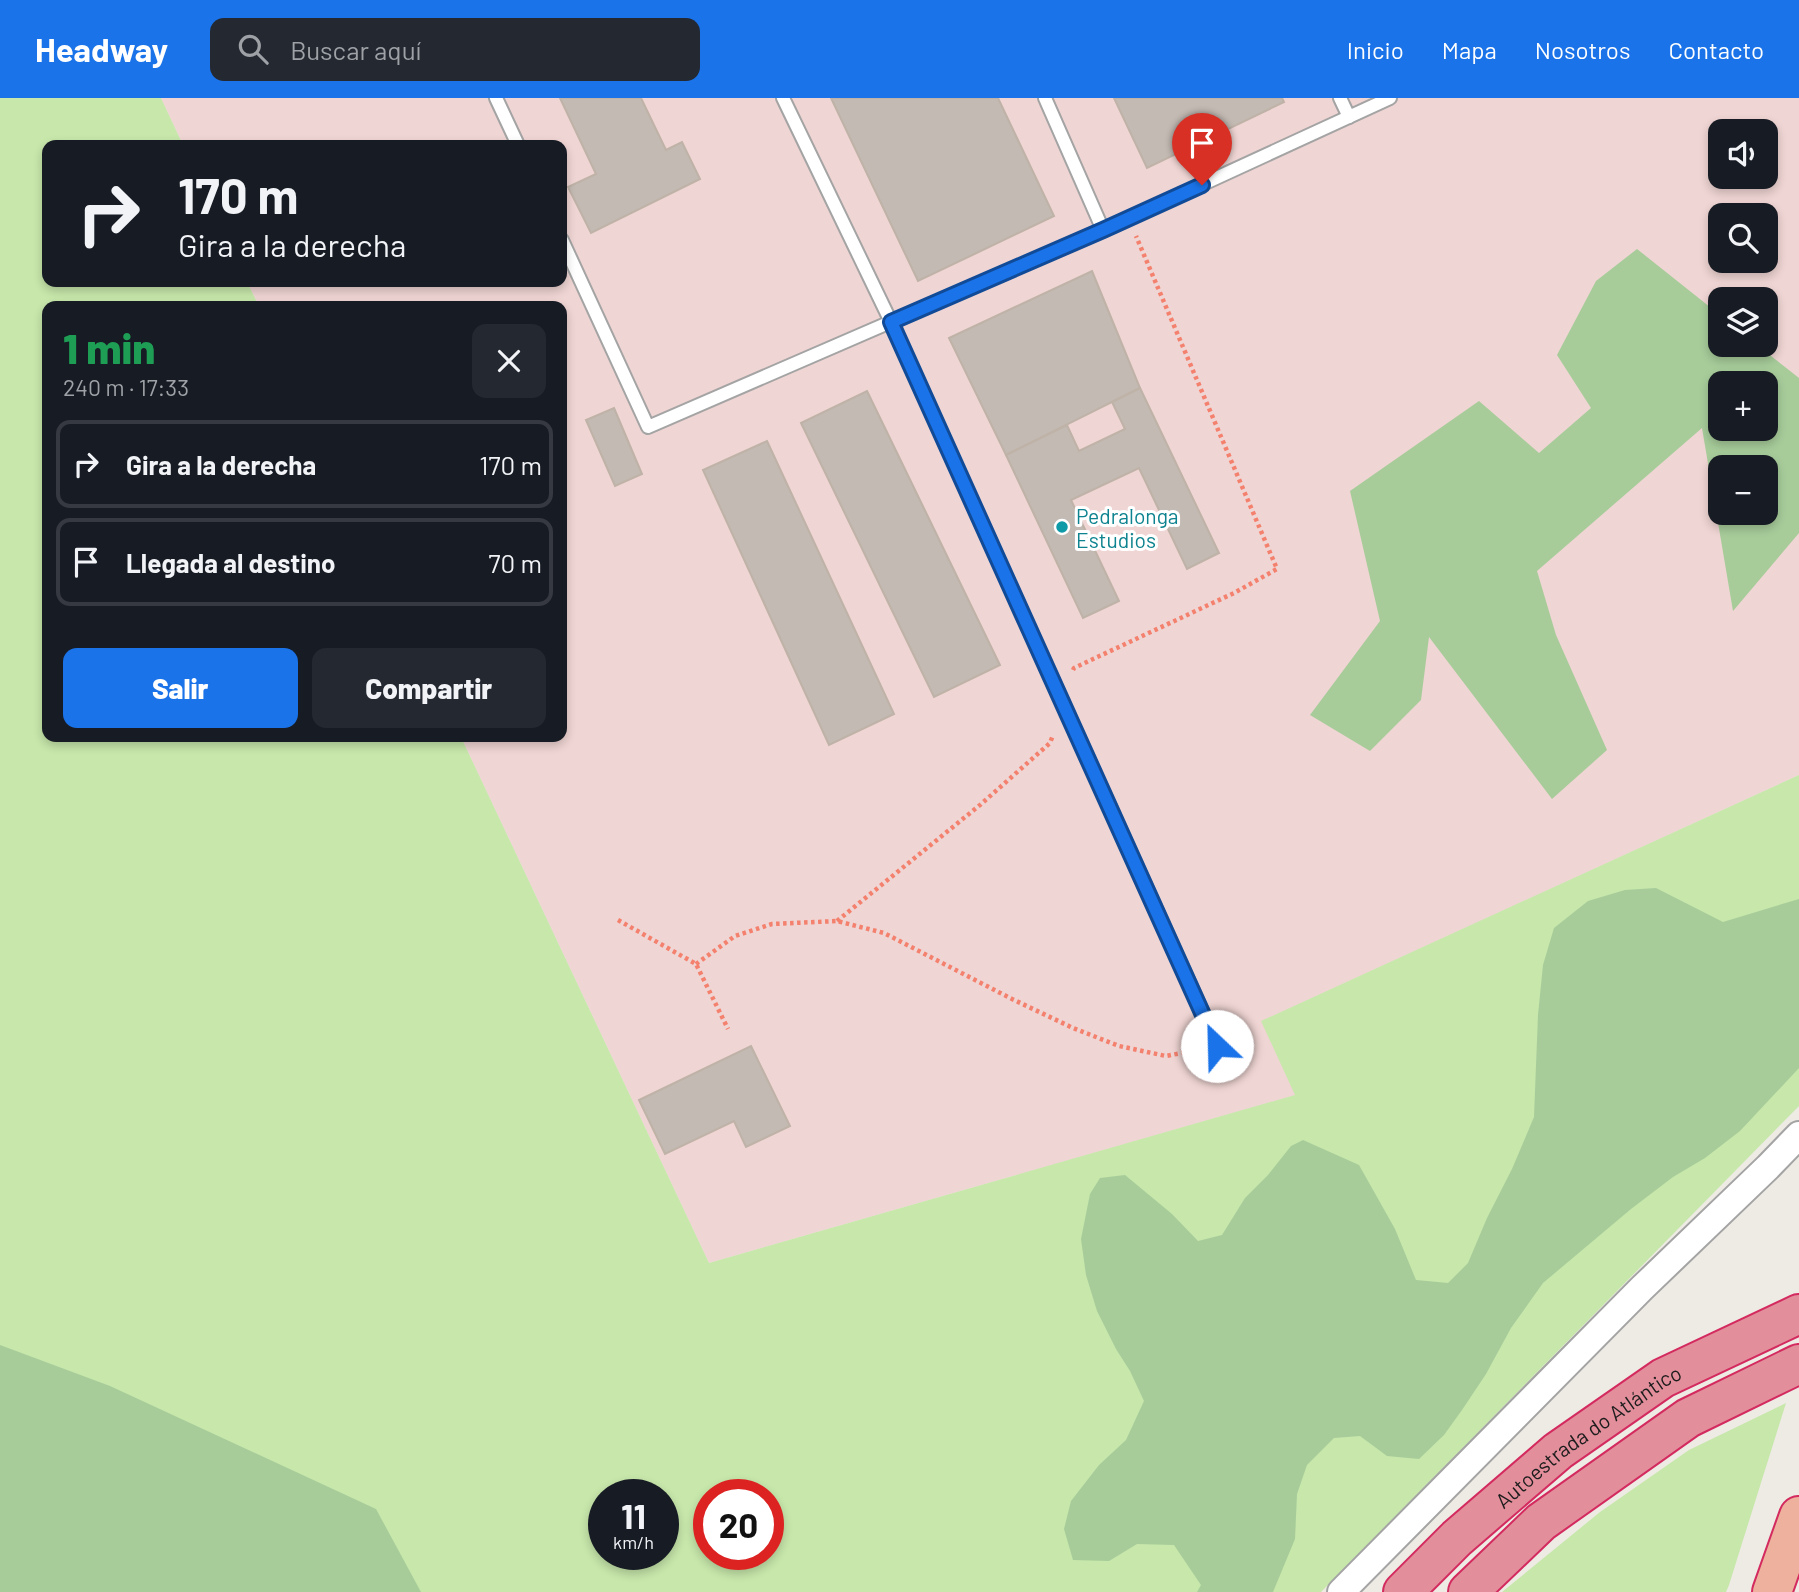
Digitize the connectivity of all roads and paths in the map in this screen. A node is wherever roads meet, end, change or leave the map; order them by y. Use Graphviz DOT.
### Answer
graph roads {
  1 [pos="496,98"];
  2 [pos="783,98"];
  3 [pos="1045,98"];
  4 [pos="1340,98"];
  5 [pos="1390,98"];
  6 [pos="1349,117"];
  7 [pos="516,140"];
  8 [pos="1128,218"];
  9 [pos="1103,230"];
  10 [pos="567,251"];
  11 [pos="891,322"];
  12 [pos="1064,704"];
  13 [pos="618,920"];
  14 [pos="837,921"];
  15 [pos="696,964"];
  16 [pos="728,1029"];
  17 [pos="1217,1046"];
  18 [pos="1799,1135"];
  19 [pos="1799,1287"];
  20 [pos="1799,1314"];
  21 [pos="1799,1364"];
  22 [pos="1663,1378"];
  23 [pos="1799,1516"];
  24 [pos="1341,1592"];
  25 [pos="1403,1592"];
  26 [pos="1468,1592"];
  27 [pos="1772,1592"];
  1 -- 7 [label="lane"];
  2 -- 11 [label="lane"];
  3 -- 9 [label="lane"];
  4 -- 6 [label="lane"];
  5 -- 6 [label="lane"];
  6 -- 8 [label="lane"];
  8 -- 9 [label="lane"];
  8 -- 12 [label="path"];
  9 -- 11 [label="lane"];
  10 -- 11 [label="lane"];
  11 -- 12 [label="lane"];
  12 -- 14 [label="path"];
  12 -- 17 [label="lane"];
  13 -- 15 [label="path"];
  14 -- 15 [label="path"];
  14 -- 17 [label="path"];
  15 -- 16 [label="path"];
  18 -- 24 [label="street"];
  19 -- 22 [label="highway"];
  20 -- 22 [label="highway, Autoestrada do Atlántico"];
  21 -- 26 [label="highway"];
  22 -- 25 [label="highway, Autoestrada do Atlántico"];
  23 -- 27 [label="highway"];
}
